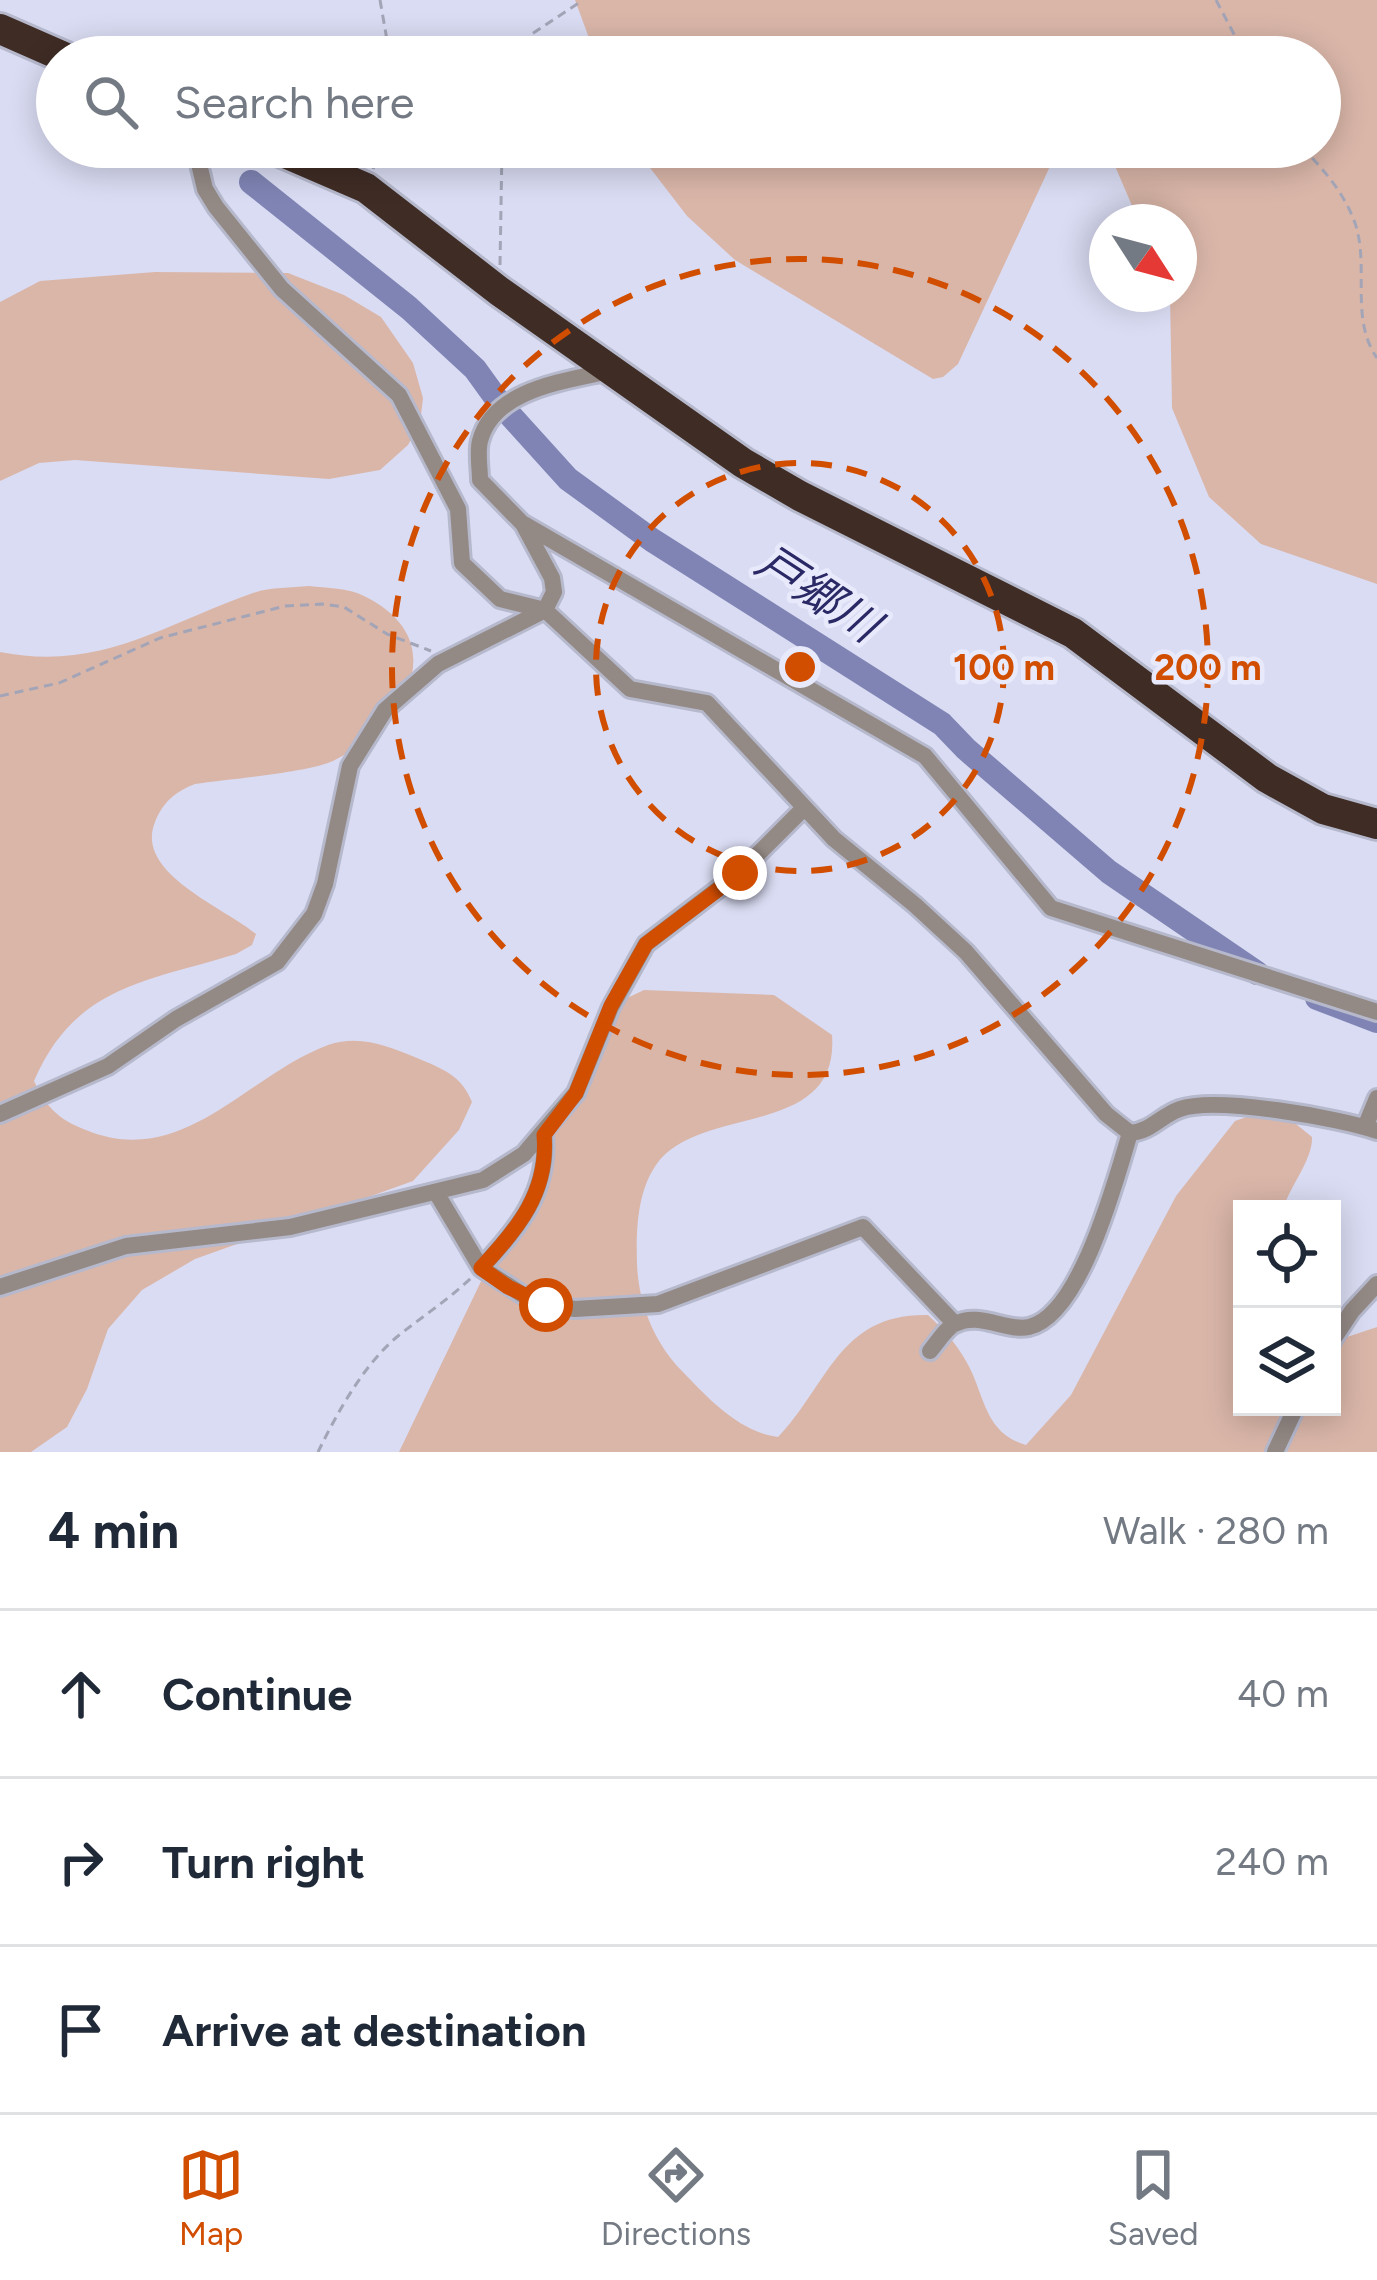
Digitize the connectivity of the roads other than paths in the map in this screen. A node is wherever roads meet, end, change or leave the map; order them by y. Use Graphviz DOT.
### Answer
graph roads {
  1 [pos="0,28"];
  2 [pos="36,44"];
  3 [pos="200,168"];
  4 [pos="320,168"];
  5 [pos="610,370"];
  6 [pos="522,523"];
  7 [pos="545,610"];
  8 [pos="803,808"];
  9 [pos="1377,824"];
  10 [pos="1377,1012"];
  11 [pos="1377,1098"];
  12 [pos="0,1114"];
  13 [pos="1371,1129"];
  14 [pos="1130,1133"];
  15 [pos="544,1135"];
  16 [pos="437,1194"];
  17 [pos="481,1268"];
  18 [pos="1377,1284"];
  19 [pos="0,1287"];
  20 [pos="955,1324"];
  21 [pos="1341,1328"];
  22 [pos="930,1351"];
  23 [pos="1292,1416"];
  24 [pos="1275,1452"];
  1 -- 2 [label="highway"];
  3 -- 7 [label="street"];
  4 -- 5 [label="highway"];
  5 -- 6 [label="street"];
  5 -- 9 [label="highway"];
  6 -- 7 [label="street"];
  6 -- 10 [label="street"];
  7 -- 8 [label="street"];
  7 -- 12 [label="street"];
  8 -- 14 [label="street"];
  8 -- 15 [label="street"];
  11 -- 13 [label="street"];
  13 -- 14 [label="street"];
  14 -- 20 [label="street"];
  15 -- 16 [label="street"];
  15 -- 17 [label="street"];
  16 -- 17 [label="street"];
  16 -- 19 [label="street"];
  17 -- 20 [label="street"];
  18 -- 21 [label="street"];
  20 -- 22 [label="street"];
  23 -- 24 [label="street"];
}
